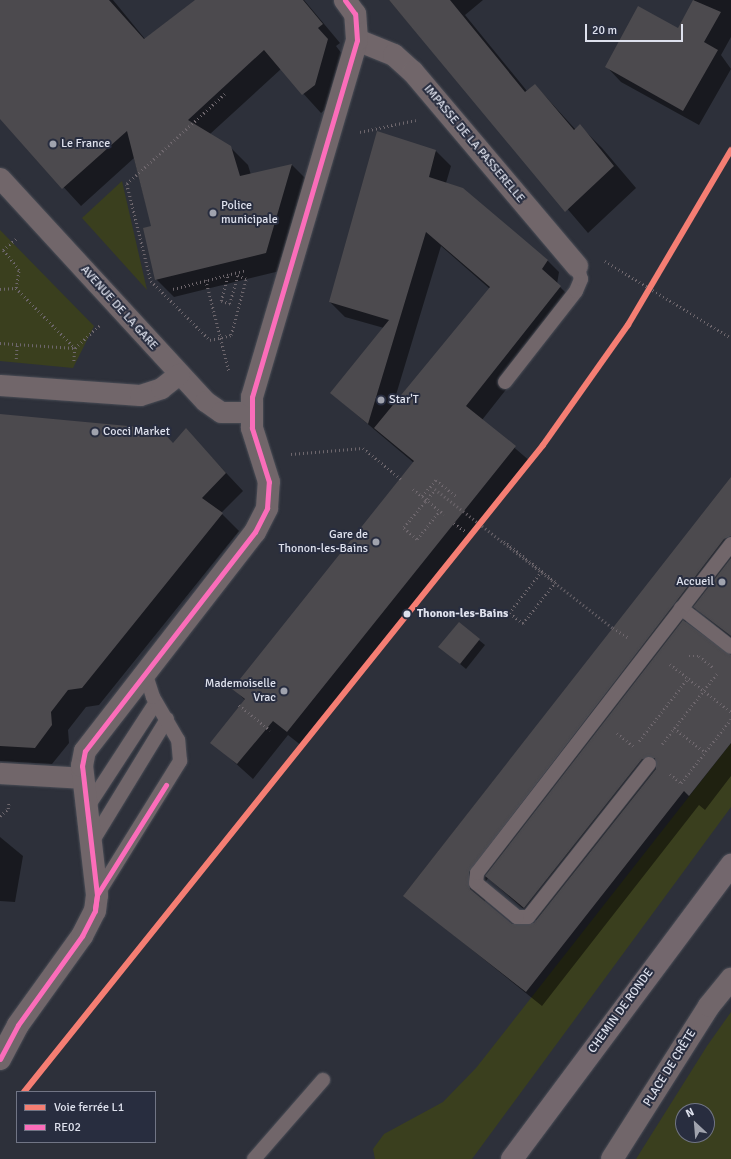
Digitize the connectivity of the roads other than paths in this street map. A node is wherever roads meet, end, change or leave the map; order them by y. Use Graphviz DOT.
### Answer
graph roads {
  1 [pos="345,0"];
  2 [pos="357,40"];
  3 [pos="0,178"];
  4 [pos="576,266"];
  5 [pos="179,374"];
  6 [pos="505,382"];
  7 [pos="0,385"];
  8 [pos="251,412"];
  9 [pos="731,544"];
  10 [pos="681,608"];
  11 [pos="731,647"];
  12 [pos="144,673"];
  13 [pos="156,702"];
  14 [pos="167,719"];
  15 [pos="649,764"];
  16 [pos="0,773"];
  17 [pos="83,778"];
  18 [pos="87,808"];
  19 [pos="92,842"];
  20 [pos="731,865"];
  21 [pos="97,895"];
  22 [pos="731,979"];
  23 [pos="0,1059"];
  24 [pos="323,1080"];
  25 [pos="254,1159"];
  26 [pos="512,1159"];
  27 [pos="612,1159"];
  1 -- 2 [label="street"];
  2 -- 4 [label="street, IMPASSE DE LA PASSERELLE"];
  2 -- 8 [label="street"];
  3 -- 5 [label="street, AVENUE DE LA GARE"];
  4 -- 6 [label="lane"];
  5 -- 7 [label="street"];
  5 -- 8 [label="street, AVENUE DE LA GARE"];
  8 -- 12 [label="street"];
  9 -- 10 [label="lane"];
  10 -- 11 [label="lane"];
  10 -- 15 [label="lane"];
  12 -- 13 [label="lane"];
  12 -- 17 [label="street"];
  13 -- 14 [label="lane"];
  13 -- 18 [label="lane"];
  14 -- 19 [label="lane"];
  14 -- 21 [label="lane"];
  16 -- 17 [label="street"];
  17 -- 18 [label="street"];
  18 -- 19 [label="street"];
  19 -- 21 [label="street"];
  20 -- 26 [label="main road, CHEMIN DE RONDE"];
  21 -- 23 [label="street"];
  22 -- 27 [label="street, PLACE DE CRÊTE"];
  24 -- 25 [label="lane"];
}
